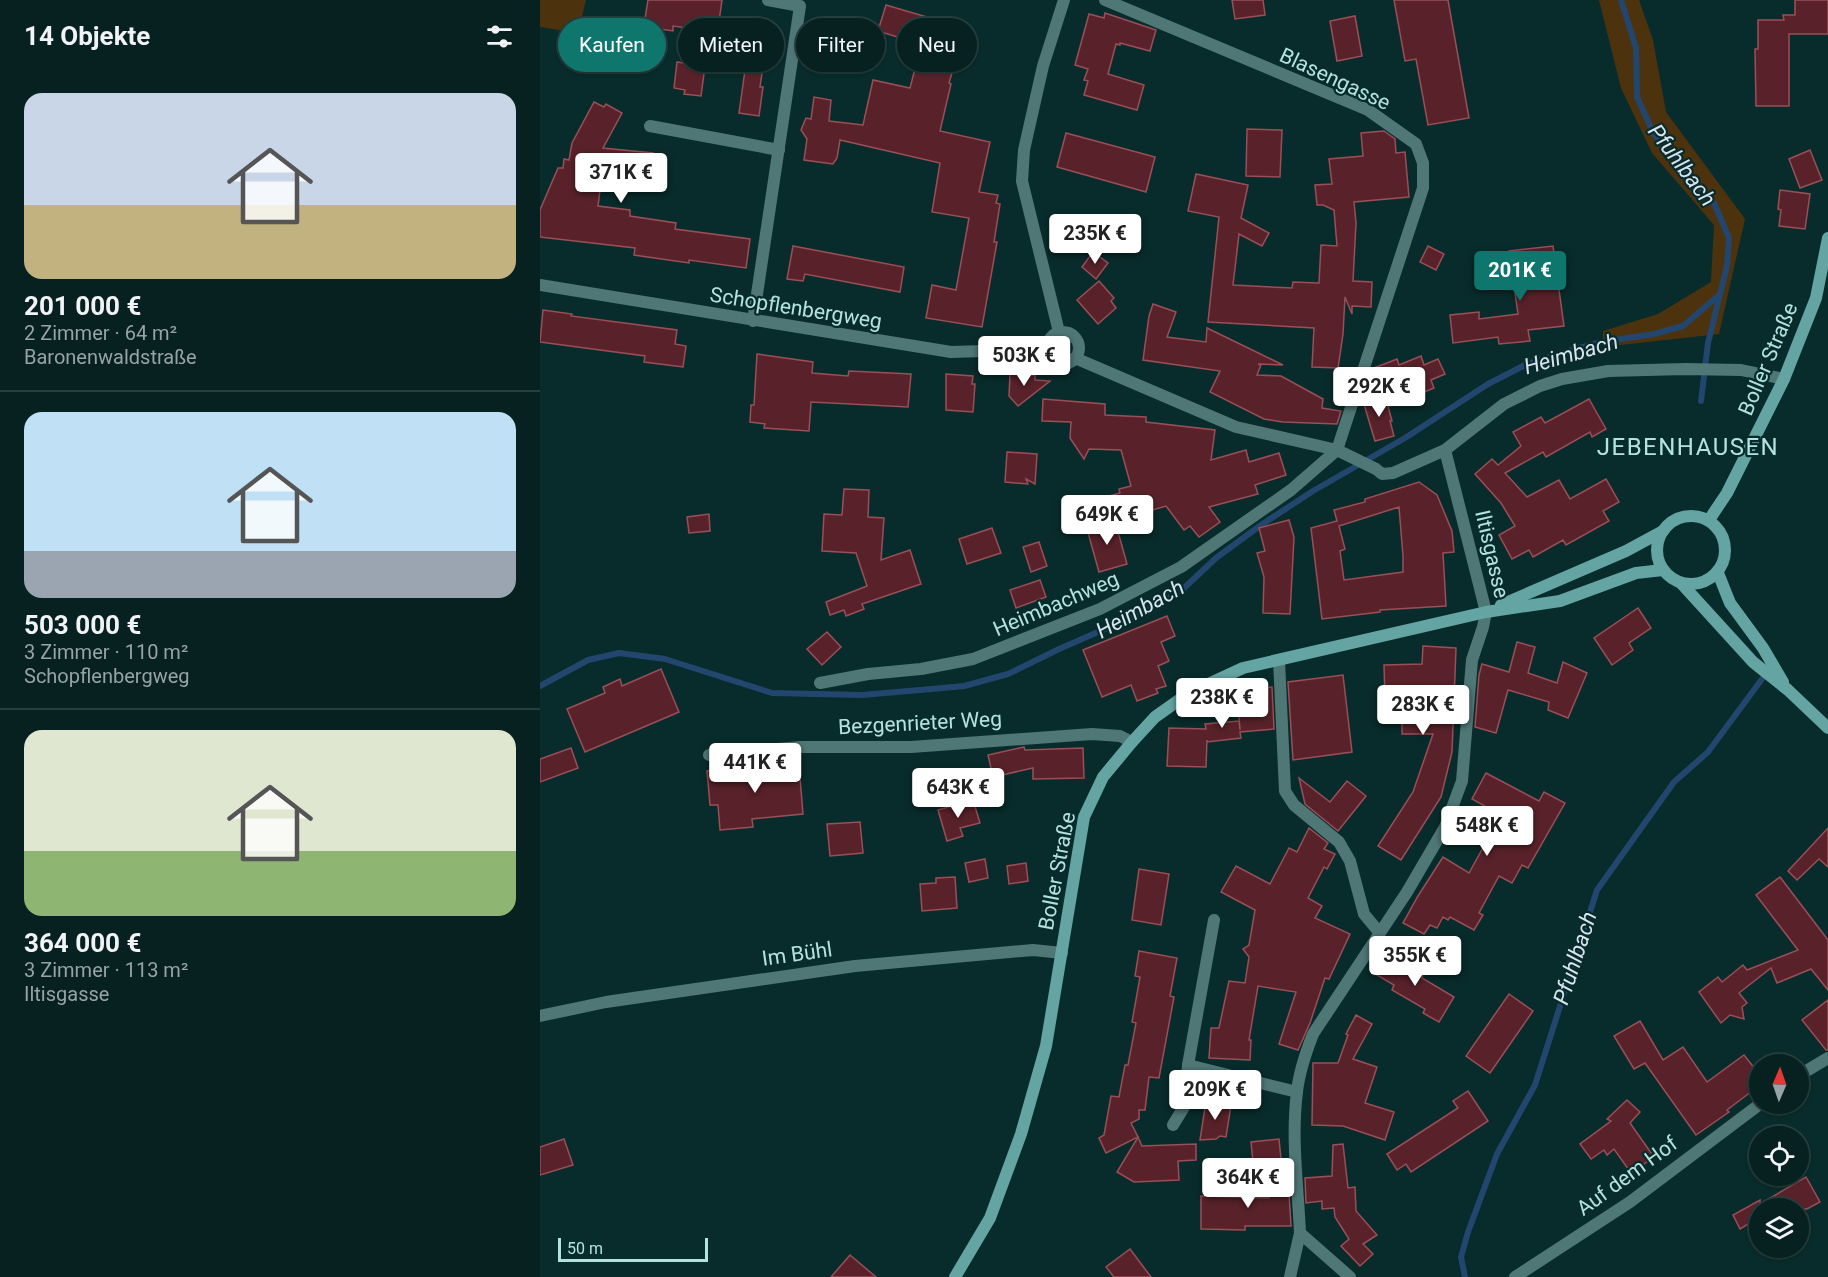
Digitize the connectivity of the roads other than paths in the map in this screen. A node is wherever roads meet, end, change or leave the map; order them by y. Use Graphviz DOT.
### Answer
graph roads {
  1 [pos="768,0"];
  2 [pos="1064,0"];
  3 [pos="1105,0"];
  4 [pos="650,126"];
  5 [pos="778,150"];
  6 [pos="1828,238"];
  7 [pos="540,285"];
  8 [pos="753,321"];
  9 [pos="1059,332"];
  10 [pos="1047,349"];
  11 [pos="1075,358"];
  12 [pos="1784,379"];
  13 [pos="1445,450"];
  14 [pos="1341,451"];
  15 [pos="1709,520"];
  16 [pos="1663,531"];
  17 [pos="1663,570"];
  18 [pos="1718,573"];
  19 [pos="1681,583"];
  20 [pos="1486,612"];
  21 [pos="1279,660"];
  22 [pos="820,684"];
  23 [pos="1788,690"];
  24 [pos="1828,728"];
  25 [pos="1131,742"];
  26 [pos="709,755"];
  27 [pos="1214,920"];
  28 [pos="1379,932"];
  29 [pos="1062,953"];
  30 [pos="540,1016"];
  31 [pos="1828,1058"];
  32 [pos="1188,1065"];
  33 [pos="1809,1069"];
  34 [pos="1297,1092"];
  35 [pos="1749,1112"];
  36 [pos="1173,1125"];
  37 [pos="1300,1233"];
  38 [pos="955,1277"];
  39 [pos="1290,1277"];
  40 [pos="1350,1277"];
  41 [pos="1515,1277"];
  1 -- 5 [label="street"];
  2 -- 9 [label="street"];
  3 -- 14 [label="street, Blasengasse"];
  4 -- 5 [label="street"];
  5 -- 8 [label="street"];
  6 -- 12 [label="main road, Boller Straße"];
  7 -- 8 [label="street, Schopflenbergweg"];
  8 -- 10 [label="street, Schopflenbergweg"];
  9 -- 10 [label="street"];
  9 -- 11 [label="street"];
  10 -- 11 [label="street"];
  11 -- 14 [label="street"];
  12 -- 13 [label="street"];
  12 -- 15 [label="main road, Boller Straße"];
  13 -- 14 [label="street"];
  13 -- 20 [label="street, Iltisgasse"];
  14 -- 22 [label="street, Heimbachweg"];
  15 -- 16 [label="main road"];
  15 -- 18 [label="main road"];
  16 -- 17 [label="main road"];
  16 -- 20 [label="main road, Boller Straße"];
  17 -- 19 [label="main road"];
  17 -- 20 [label="main road, Boller Straße"];
  18 -- 19 [label="main road"];
  18 -- 23 [label="main road"];
  19 -- 23 [label="main road"];
  20 -- 21 [label="main road, Boller Straße"];
  20 -- 28 [label="street, Iltisgasse"];
  21 -- 25 [label="main road, Boller Straße"];
  21 -- 28 [label="street"];
  23 -- 24 [label="main road"];
  25 -- 26 [label="street, Bezgenrieter Weg"];
  25 -- 29 [label="main road, Boller Straße"];
  27 -- 32 [label="street"];
  28 -- 34 [label="street, Iltisgasse"];
  29 -- 30 [label="street, Im Bühl"];
  29 -- 38 [label="main road, Boller Straße"];
  31 -- 33 [label="street"];
  32 -- 34 [label="street"];
  32 -- 36 [label="street"];
  34 -- 37 [label="street, Iltisgasse"];
  35 -- 41 [label="street, Auf dem Hof"];
  37 -- 39 [label="street, Iltisgasse"];
  37 -- 40 [label="street"];
}
